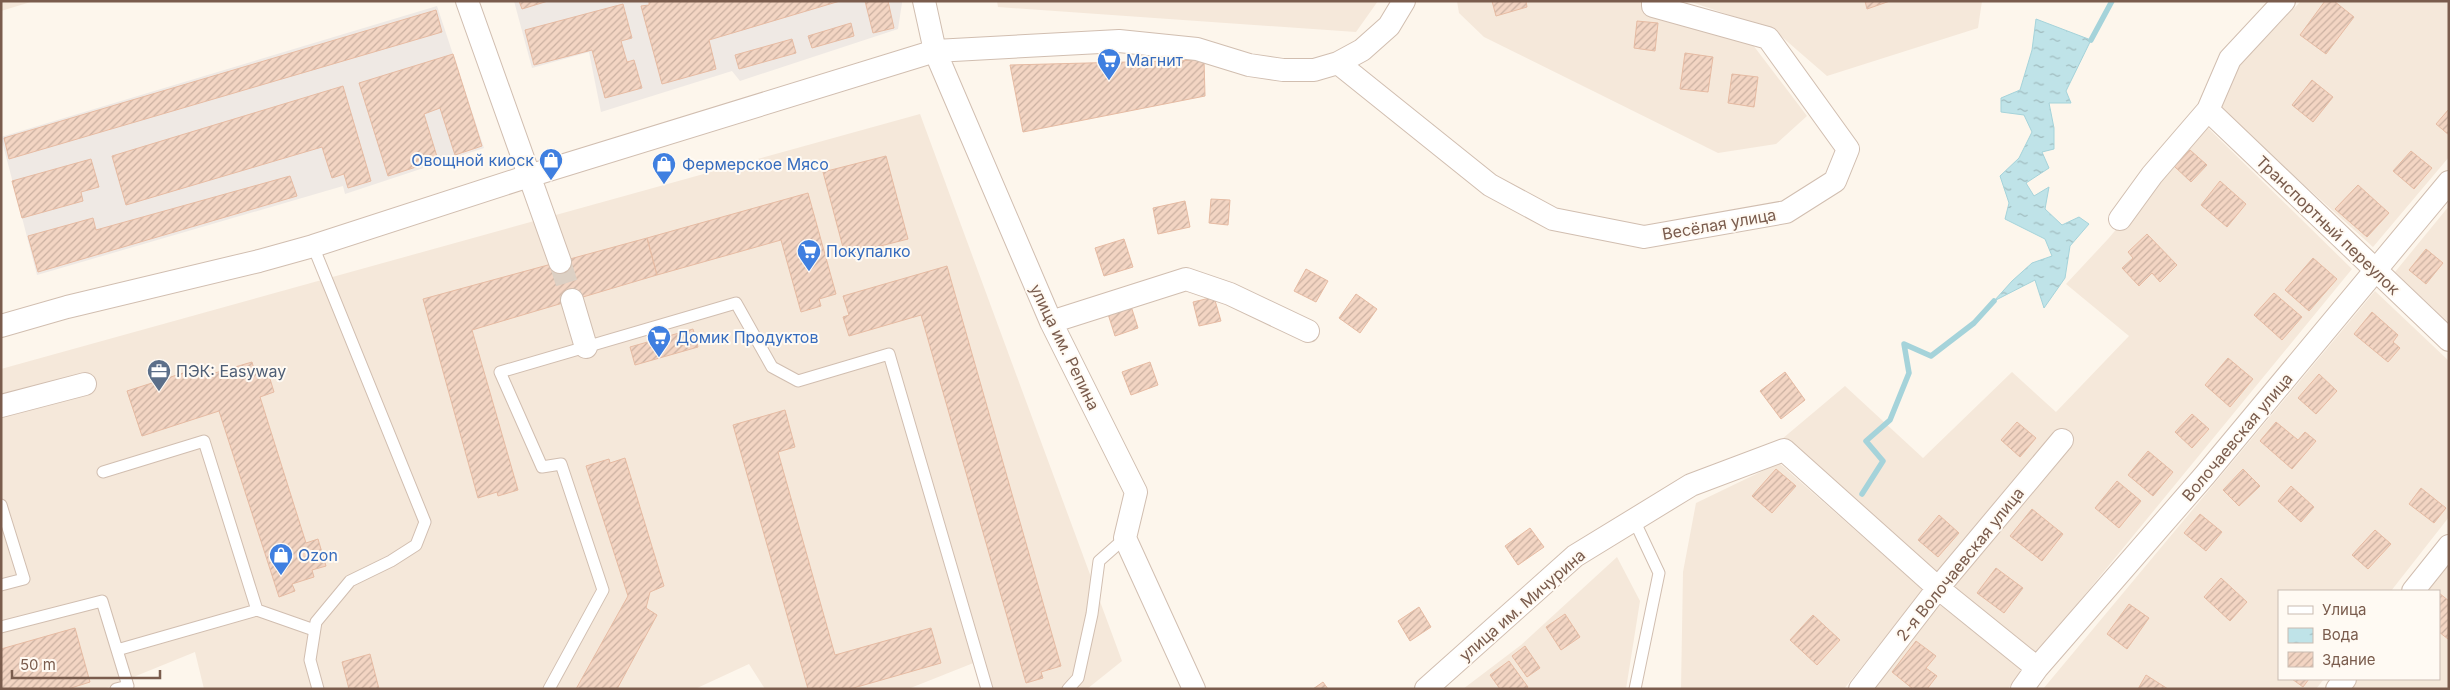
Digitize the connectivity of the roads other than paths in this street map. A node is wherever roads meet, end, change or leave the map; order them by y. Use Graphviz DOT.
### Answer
graph roads {
  1 [pos="467,1"];
  2 [pos="924,1"];
  3 [pos="1404,1"];
  4 [pos="1653,1"];
  5 [pos="2284,1"];
  6 [pos="935,51"];
  7 [pos="1338,63"];
  8 [pos="2208,110"];
  9 [pos="529,176"];
  10 [pos="2449,182"];
  11 [pos="2120,219"];
  12 [pos="313,246"];
  13 [pos="560,262"];
  14 [pos="2376,270"];
  15 [pos="572,300"];
  16 [pos="1051,322"];
  17 [pos="2,324"];
  18 [pos="1308,331"];
  19 [pos="2449,340"];
  20 [pos="586,347"];
  21 [pos="85,384"];
  22 [pos="1,406"];
  23 [pos="2062,440"];
  24 [pos="103,472"];
  25 [pos="1,505"];
  26 [pos="1634,520"];
  27 [pos="1125,538"];
  28 [pos="2449,546"];
  29 [pos="1,585"];
  30 [pos="1938,588"];
  31 [pos="2414,590"];
  32 [pos="256,610"];
  33 [pos="1,627"];
  34 [pos="314,630"];
  35 [pos="117,650"];
  36 [pos="2037,668"];
  37 [pos="116,689"];
  38 [pos="318,689"];
  39 [pos="549,689"];
  40 [pos="987,689"];
  41 [pos="1068,689"];
  42 [pos="1194,689"];
  43 [pos="1426,689"];
  44 [pos="1636,689"];
  45 [pos="1860,689"];
  46 [pos="2022,689"];
  1 -- 9 [label="street"];
  2 -- 6 [label="street, улица им. Репина"];
  3 -- 7 [label="street"];
  4 -- 7 [label="street, Весёлая улица"];
  5 -- 8 [label="street"];
  6 -- 7 [label="street"];
  6 -- 9 [label="street"];
  6 -- 16 [label="street, улица им. Репина"];
  8 -- 11 [label="street"];
  8 -- 14 [label="street, Транспортный переулок"];
  9 -- 12 [label="street"];
  9 -- 13 [label="street"];
  10 -- 14 [label="street, Волочаевская улица"];
  12 -- 17 [label="street"];
  12 -- 34 [label="lane"];
  14 -- 19 [label="street, Транспортный переулок"];
  14 -- 36 [label="street, Волочаевская улица"];
  15 -- 20 [label="street"];
  16 -- 18 [label="street"];
  16 -- 27 [label="street, улица им. Репина"];
  20 -- 39 [label="lane"];
  20 -- 40 [label="lane"];
  21 -- 22 [label="street"];
  23 -- 30 [label="street, 2-я Волочаевская улица"];
  24 -- 32 [label="lane"];
  25 -- 29 [label="lane"];
  26 -- 30 [label="street, улица им. Мичурина"];
  26 -- 43 [label="street, улица им. Мичурина"];
  26 -- 44 [label="lane"];
  27 -- 41 [label="lane"];
  27 -- 42 [label="street"];
  28 -- 31 [label="street"];
  30 -- 36 [label="street"];
  30 -- 45 [label="street, 2-я Волочаевская улица"];
  32 -- 34 [label="lane"];
  32 -- 35 [label="lane"];
  33 -- 35 [label="lane"];
  34 -- 38 [label="lane"];
  35 -- 37 [label="lane"];
  36 -- 46 [label="street, Волочаевская улица"];
}
